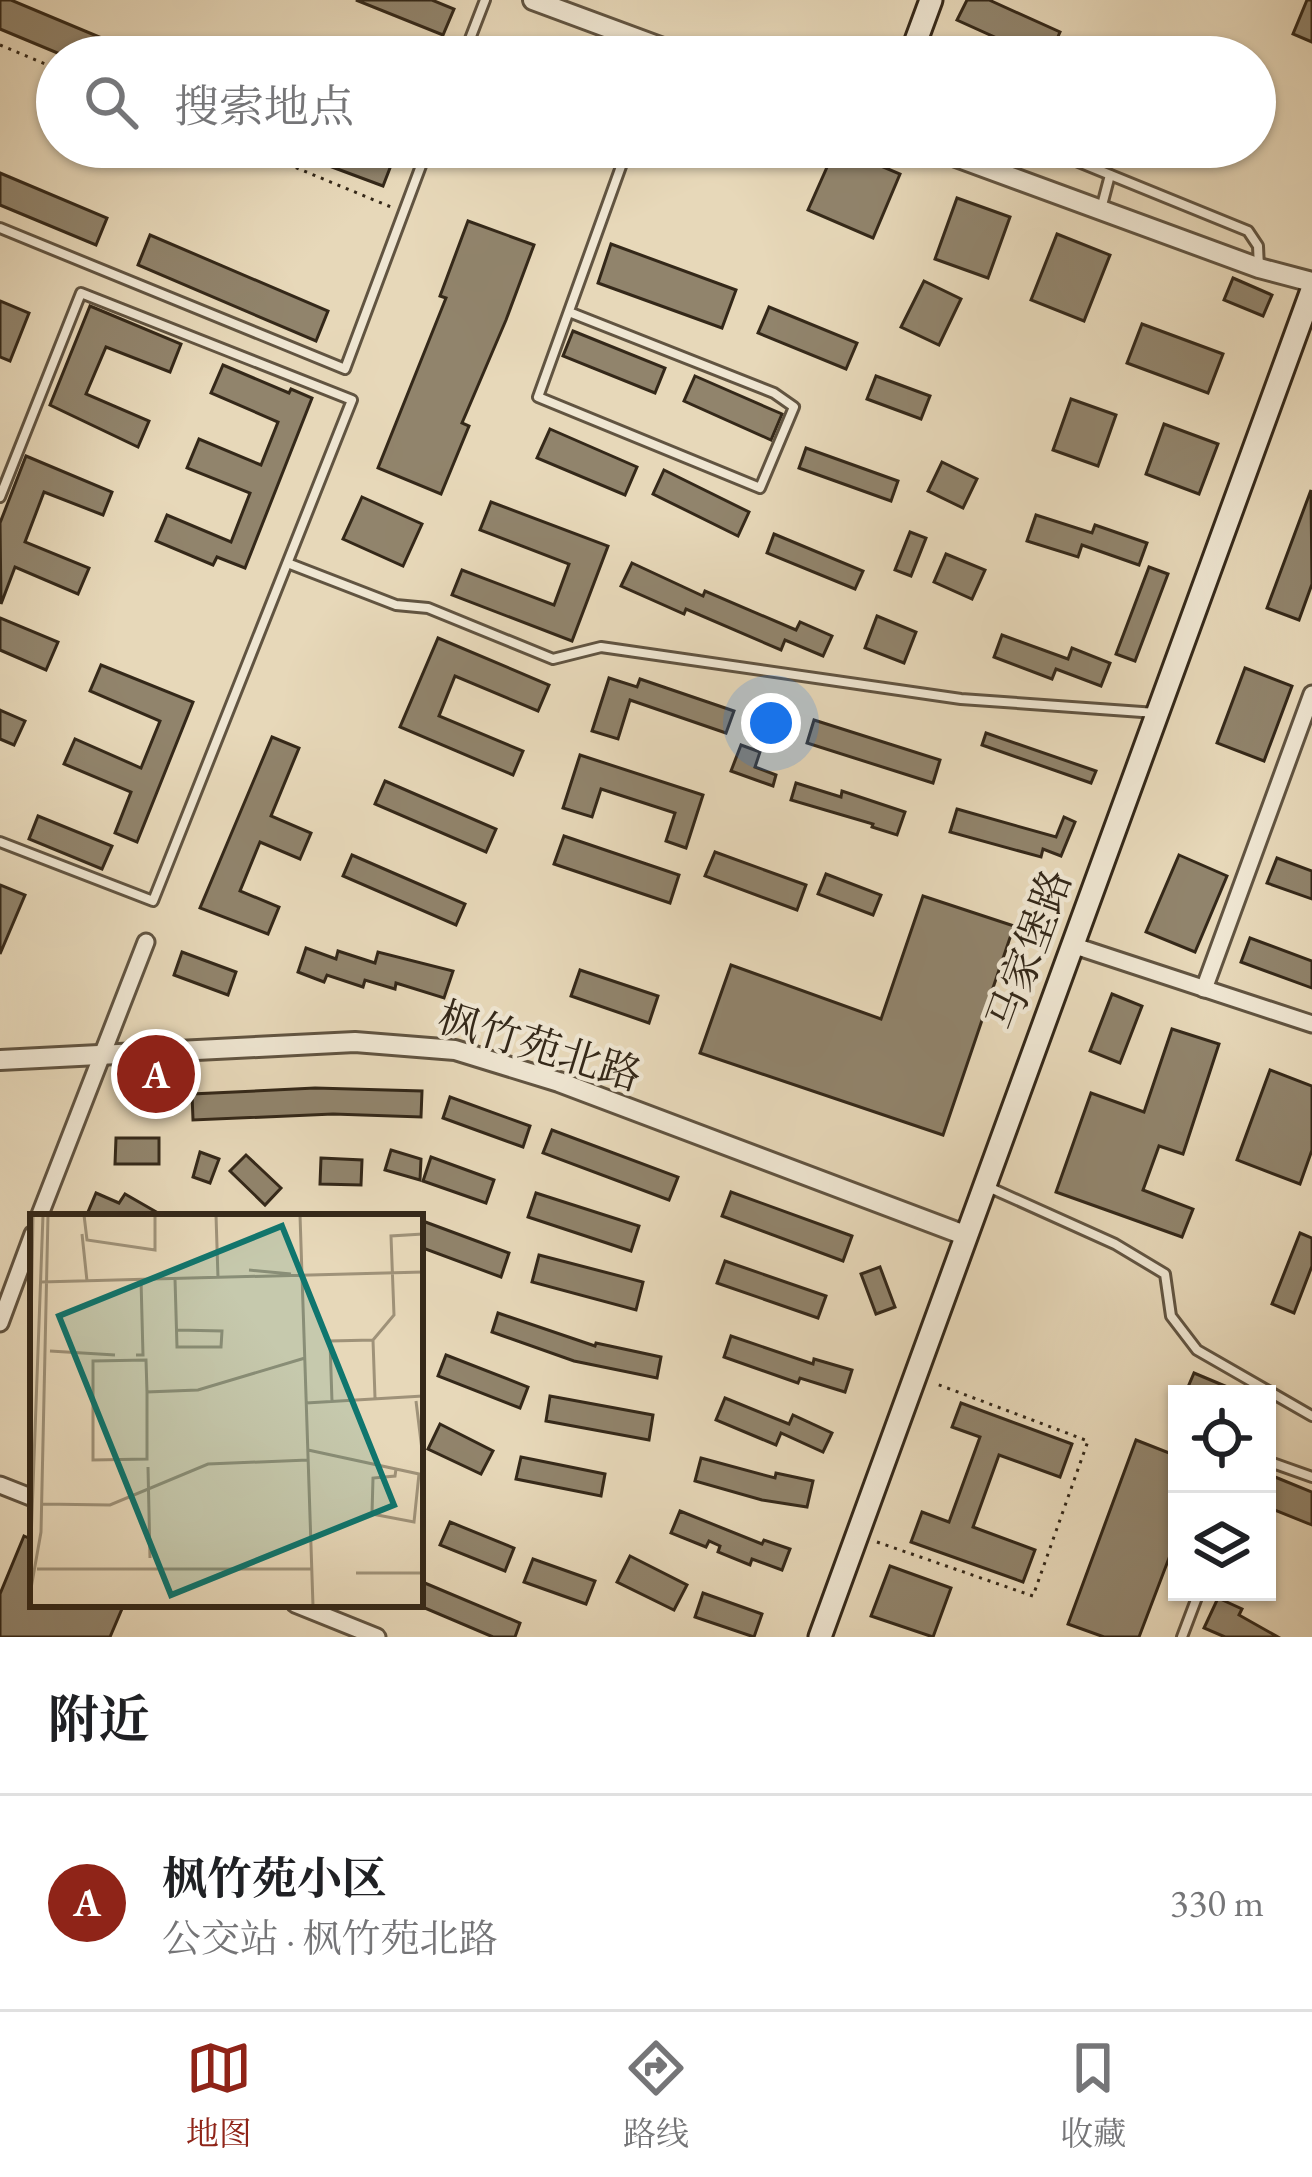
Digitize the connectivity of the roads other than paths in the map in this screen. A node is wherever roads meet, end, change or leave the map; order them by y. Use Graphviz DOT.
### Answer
graph roads {
  1 [pos="485,0"];
  2 [pos="533,0"];
  3 [pos="931,0"];
  4 [pos="471,36"];
  5 [pos="621,36"];
  6 [pos="918,36"];
  7 [pos="420,168"];
  8 [pos="620,168"];
  9 [pos="986,168"];
  10 [pos="1093,168"];
  11 [pos="1110,175"];
  12 [pos="1101,210"];
  13 [pos="0,228"];
  14 [pos="1259,268"];
  15 [pos="1312,286"];
  16 [pos="569,312"];
  17 [pos="0,497"];
  18 [pos="290,564"];
  19 [pos="1312,694"];
  20 [pos="1157,713"];
  21 [pos="0,842"];
  22 [pos="146,942"];
  23 [pos="1072,945"];
  24 [pos="1204,988"];
  25 [pos="1312,1024"];
  26 [pos="100,1055"];
  27 [pos="0,1060"];
  28 [pos="985,1186"];
  29 [pos="40,1214"];
  30 [pos="967,1235"];
  31 [pos="30,1242"];
  32 [pos="0,1323"];
  33 [pos="1312,1416"];
  34 [pos="1276,1464"];
  35 [pos="1312,1477"];
  36 [pos="0,1485"];
  37 [pos="30,1497"];
  38 [pos="1196,1601"];
  39 [pos="303,1607"];
  40 [pos="377,1637"];
  41 [pos="820,1637"];
  42 [pos="1182,1637"];
  1 -- 4 [label="lane"];
  2 -- 5 [label="street"];
  3 -- 6 [label="main road"];
  7 -- 13 [label="lane"];
  8 -- 16 [label="lane"];
  9 -- 12 [label="street"];
  10 -- 11 [label="lane"];
  11 -- 12 [label="lane"];
  11 -- 14 [label="lane"];
  12 -- 14 [label="street"];
  14 -- 15 [label="street"];
  15 -- 20 [label="main road, 马家堡路"];
  16 -- 16 [label="lane"];
  17 -- 18 [label="lane"];
  18 -- 20 [label="lane"];
  18 -- 21 [label="lane"];
  19 -- 24 [label="street"];
  20 -- 23 [label="main road, 马家堡路"];
  22 -- 26 [label="street"];
  23 -- 24 [label="street"];
  23 -- 28 [label="main road, 马家堡路"];
  24 -- 25 [label="street"];
  26 -- 27 [label="street, 枫竹苑北路"];
  26 -- 29 [label="street"];
  26 -- 30 [label="street, 枫竹苑北路"];
  28 -- 30 [label="main road, 马家堡路"];
  28 -- 33 [label="lane"];
  30 -- 41 [label="main road, 马家堡路"];
  31 -- 32 [label="street"];
  34 -- 35 [label="lane"];
  36 -- 37 [label="street"];
  38 -- 42 [label="lane"];
  39 -- 40 [label="street"];
}
